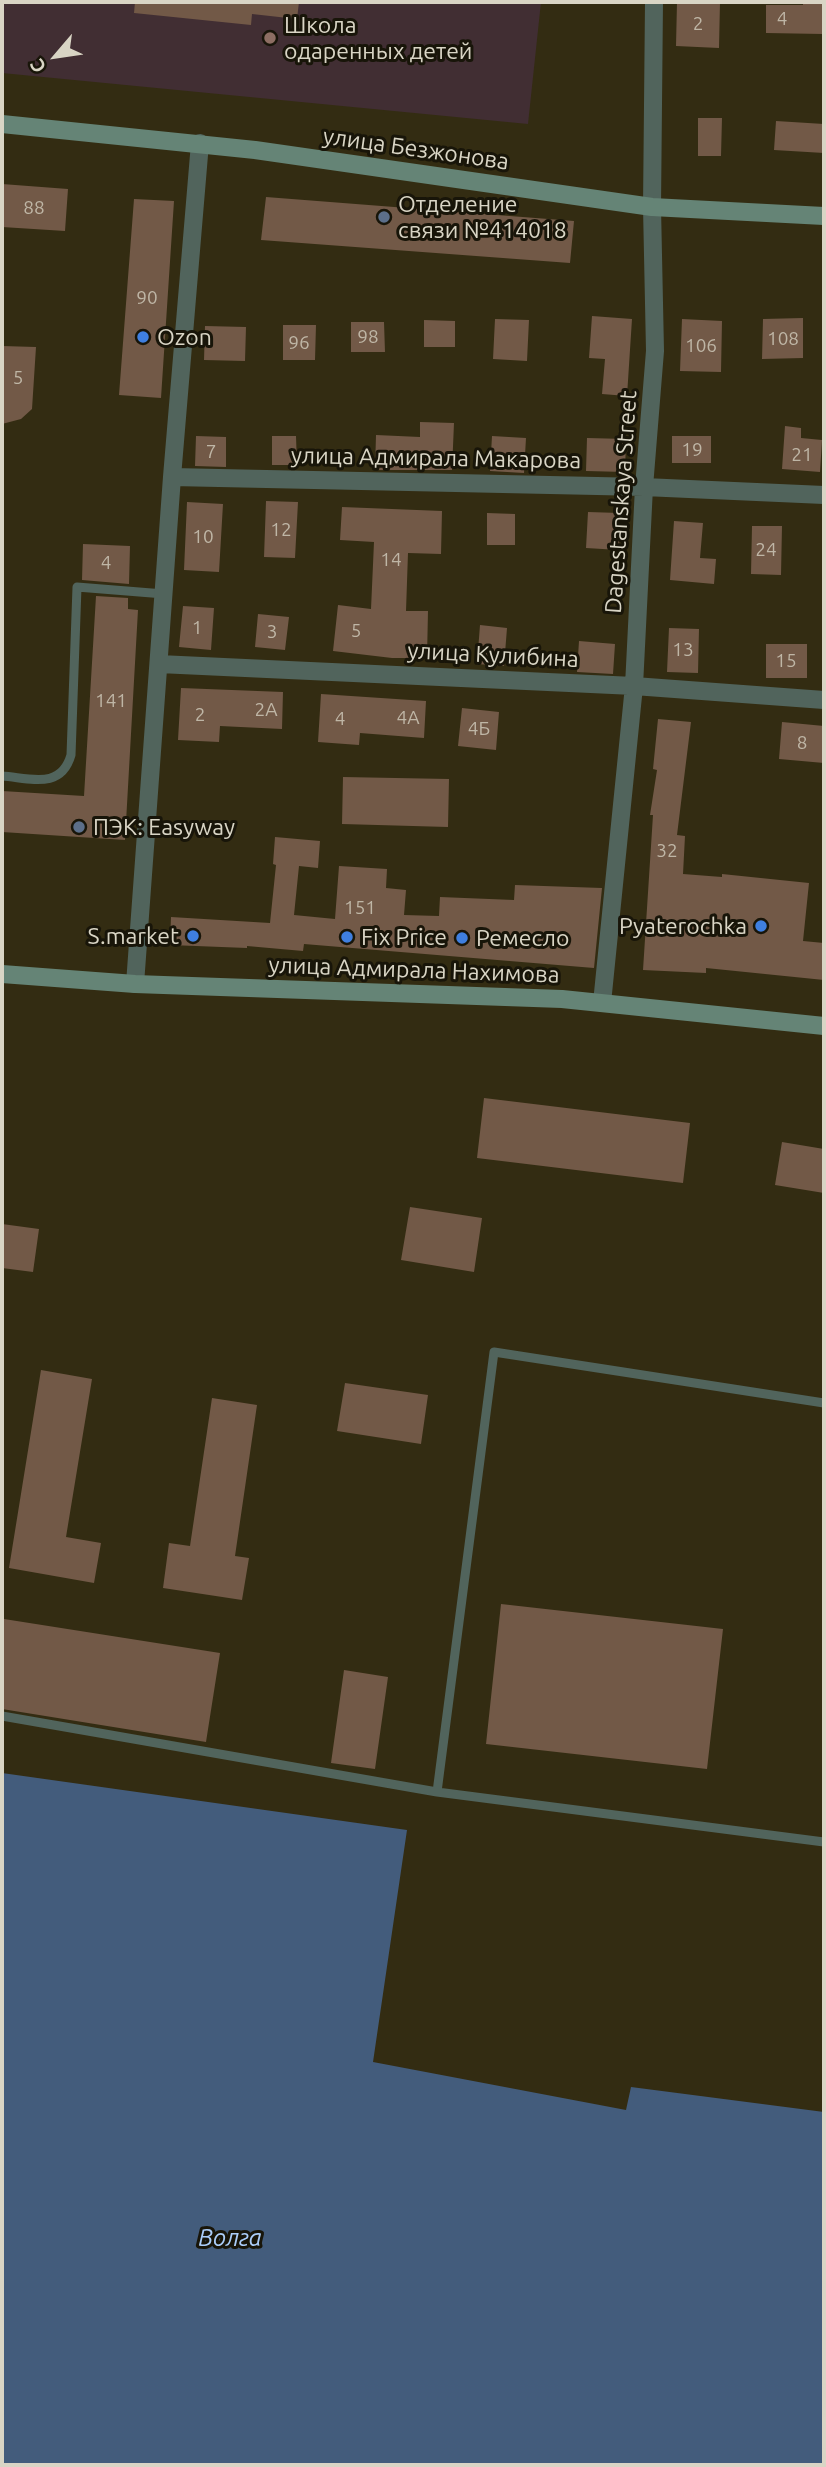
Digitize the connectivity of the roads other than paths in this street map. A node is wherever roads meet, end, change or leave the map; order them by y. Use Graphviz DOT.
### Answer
graph roads {
  1 [pos="654,2"];
  2 [pos="2,124"];
  3 [pos="200,144"];
  4 [pos="652,207"];
  5 [pos="824,216"];
  6 [pos="172,477"];
  7 [pos="644,487"];
  8 [pos="824,495"];
  9 [pos="164,594"];
  10 [pos="159,664"];
  11 [pos="634,686"];
  12 [pos="824,700"];
  13 [pos="2,776"];
  14 [pos="2,974"];
  15 [pos="135,984"];
  16 [pos="602,1003"];
  17 [pos="824,1026"];
  18 [pos="824,1403"];
  19 [pos="2,1716"];
  20 [pos="437,1792"];
  21 [pos="824,1842"];
  1 -- 4 [label="street, Dagestanskaya Street"];
  2 -- 3 [label="street, улица Безжонова"];
  3 -- 4 [label="street, улица Безжонова"];
  3 -- 6 [label="street"];
  4 -- 5 [label="street, улица Безжонова"];
  4 -- 7 [label="street, Dagestanskaya Street"];
  6 -- 7 [label="street, улица Адмирала Макарова"];
  6 -- 9 [label="street"];
  7 -- 8 [label="street, улица Адмирала Макарова"];
  7 -- 11 [label="street, Dagestanskaya Street"];
  9 -- 10 [label="street"];
  9 -- 13 [label="lane"];
  10 -- 11 [label="street, улица Кулибина"];
  10 -- 15 [label="street"];
  11 -- 12 [label="street, улица Кулибина"];
  11 -- 16 [label="street, Dagestanskaya Street"];
  14 -- 15 [label="street, улица Адмирала Нахимова"];
  15 -- 16 [label="street, улица Адмирала Нахимова"];
  16 -- 17 [label="street, улица Адмирала Нахимова"];
  18 -- 20 [label="lane"];
  19 -- 20 [label="lane"];
  20 -- 21 [label="lane"];
}
